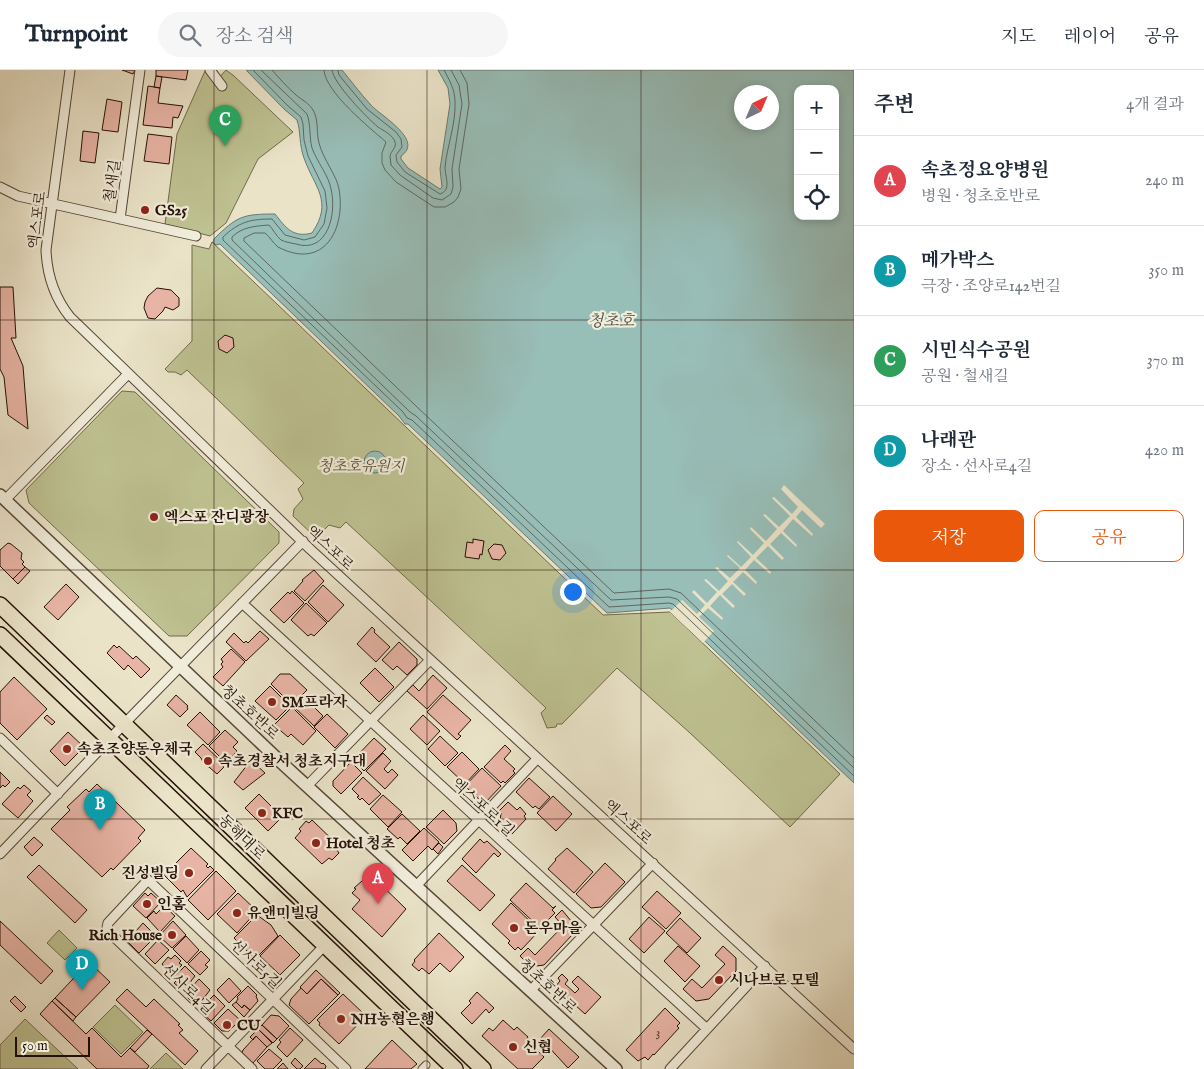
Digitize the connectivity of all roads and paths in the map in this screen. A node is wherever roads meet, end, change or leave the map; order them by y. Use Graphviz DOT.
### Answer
graph roads {
  1 [pos="70,70"];
  2 [pos="140,70"];
  3 [pos="210,70"];
  4 [pos="222,86"];
  5 [pos="0,187"];
  6 [pos="52,204"];
  7 [pos="120,219"];
  8 [pos="196,236"];
  9 [pos="128,374"];
  10 [pos="3,497"];
  11 [pos="303,541"];
  12 [pos="242,603"];
  13 [pos="0,605"];
  14 [pos="0,635"];
  15 [pos="430,660"];
  16 [pos="179,667"];
  17 [pos="370,722"];
  18 [pos="124,724"];
  19 [pos="0,738"];
  20 [pos="110,739"];
  21 [pos="537,759"];
  22 [pos="307,786"];
  23 [pos="58,794"];
  24 [pos="479,821"];
  25 [pos="0,854"];
  26 [pos="653,863"];
  27 [pos="148,880"];
  28 [pos="416,886"];
  29 [pos="594,925"];
  30 [pos="324,945"];
  31 [pos="765,966"];
  32 [pos="531,990"];
  33 [pos="272,999"];
  34 [pos="707,1029"];
  35 [pos="228,1046"];
  36 [pos="854,1048"];
  37 [pos="206,1069"];
  38 [pos="252,1069"];
  39 [pos="346,1069"];
  40 [pos="455,1069"];
  41 [pos="483,1069"];
  42 [pos="616,1069"];
  43 [pos="670,1069"];
  1 -- 6 [label="street, 엑스포로"];
  2 -- 7 [label="street, 철새길"];
  3 -- 4 [label="street"];
  5 -- 6 [label="street"];
  6 -- 7 [label="street"];
  6 -- 9 [label="street, 엑스포로"];
  7 -- 8 [label="street, 철새길"];
  9 -- 10 [label="street"];
  9 -- 11 [label="street, 엑스포로"];
  10 -- 16 [label="street, 청초호반로"];
  11 -- 12 [label="street"];
  11 -- 15 [label="street, 엑스포로"];
  12 -- 16 [label="street"];
  12 -- 17 [label="street, 엑스포로1길"];
  13 -- 18 [label="main road, 동해대로"];
  14 -- 20 [label="main road, 동해대로"];
  15 -- 17 [label="street"];
  15 -- 21 [label="street, 엑스포로"];
  16 -- 18 [label="street"];
  16 -- 22 [label="street, 청초호반로"];
  17 -- 22 [label="street"];
  17 -- 24 [label="street, 엑스포로1길"];
  18 -- 20 [label="street"];
  18 -- 41 [label="main road, 동해대로"];
  19 -- 23 [label="street"];
  20 -- 23 [label="street"];
  20 -- 30 [label="main road, 동해대로"];
  21 -- 24 [label="street"];
  21 -- 26 [label="street, 엑스포로"];
  22 -- 28 [label="street, 청초호반로"];
  23 -- 25 [label="street"];
  24 -- 28 [label="street"];
  24 -- 29 [label="street, 엑스포로1길"];
  26 -- 29 [label="street"];
  26 -- 31 [label="street, 엑스포로"];
  27 -- 33 [label="street, 선사로5길"];
  27 -- 35 [label="street, 선사로4길"];
  28 -- 32 [label="street, 청초호반로"];
  29 -- 32 [label="street"];
  29 -- 34 [label="street, 엑스포로1길"];
  30 -- 33 [label="street"];
  30 -- 40 [label="main road, 동해대로"];
  31 -- 34 [label="street"];
  31 -- 36 [label="street, 엑스포로"];
  32 -- 42 [label="street, 청초호반로"];
  33 -- 35 [label="street"];
  33 -- 39 [label="street, 선사로5길"];
  34 -- 43 [label="street"];
  35 -- 37 [label="street"];
  35 -- 38 [label="street, 선사로4길"];
}
